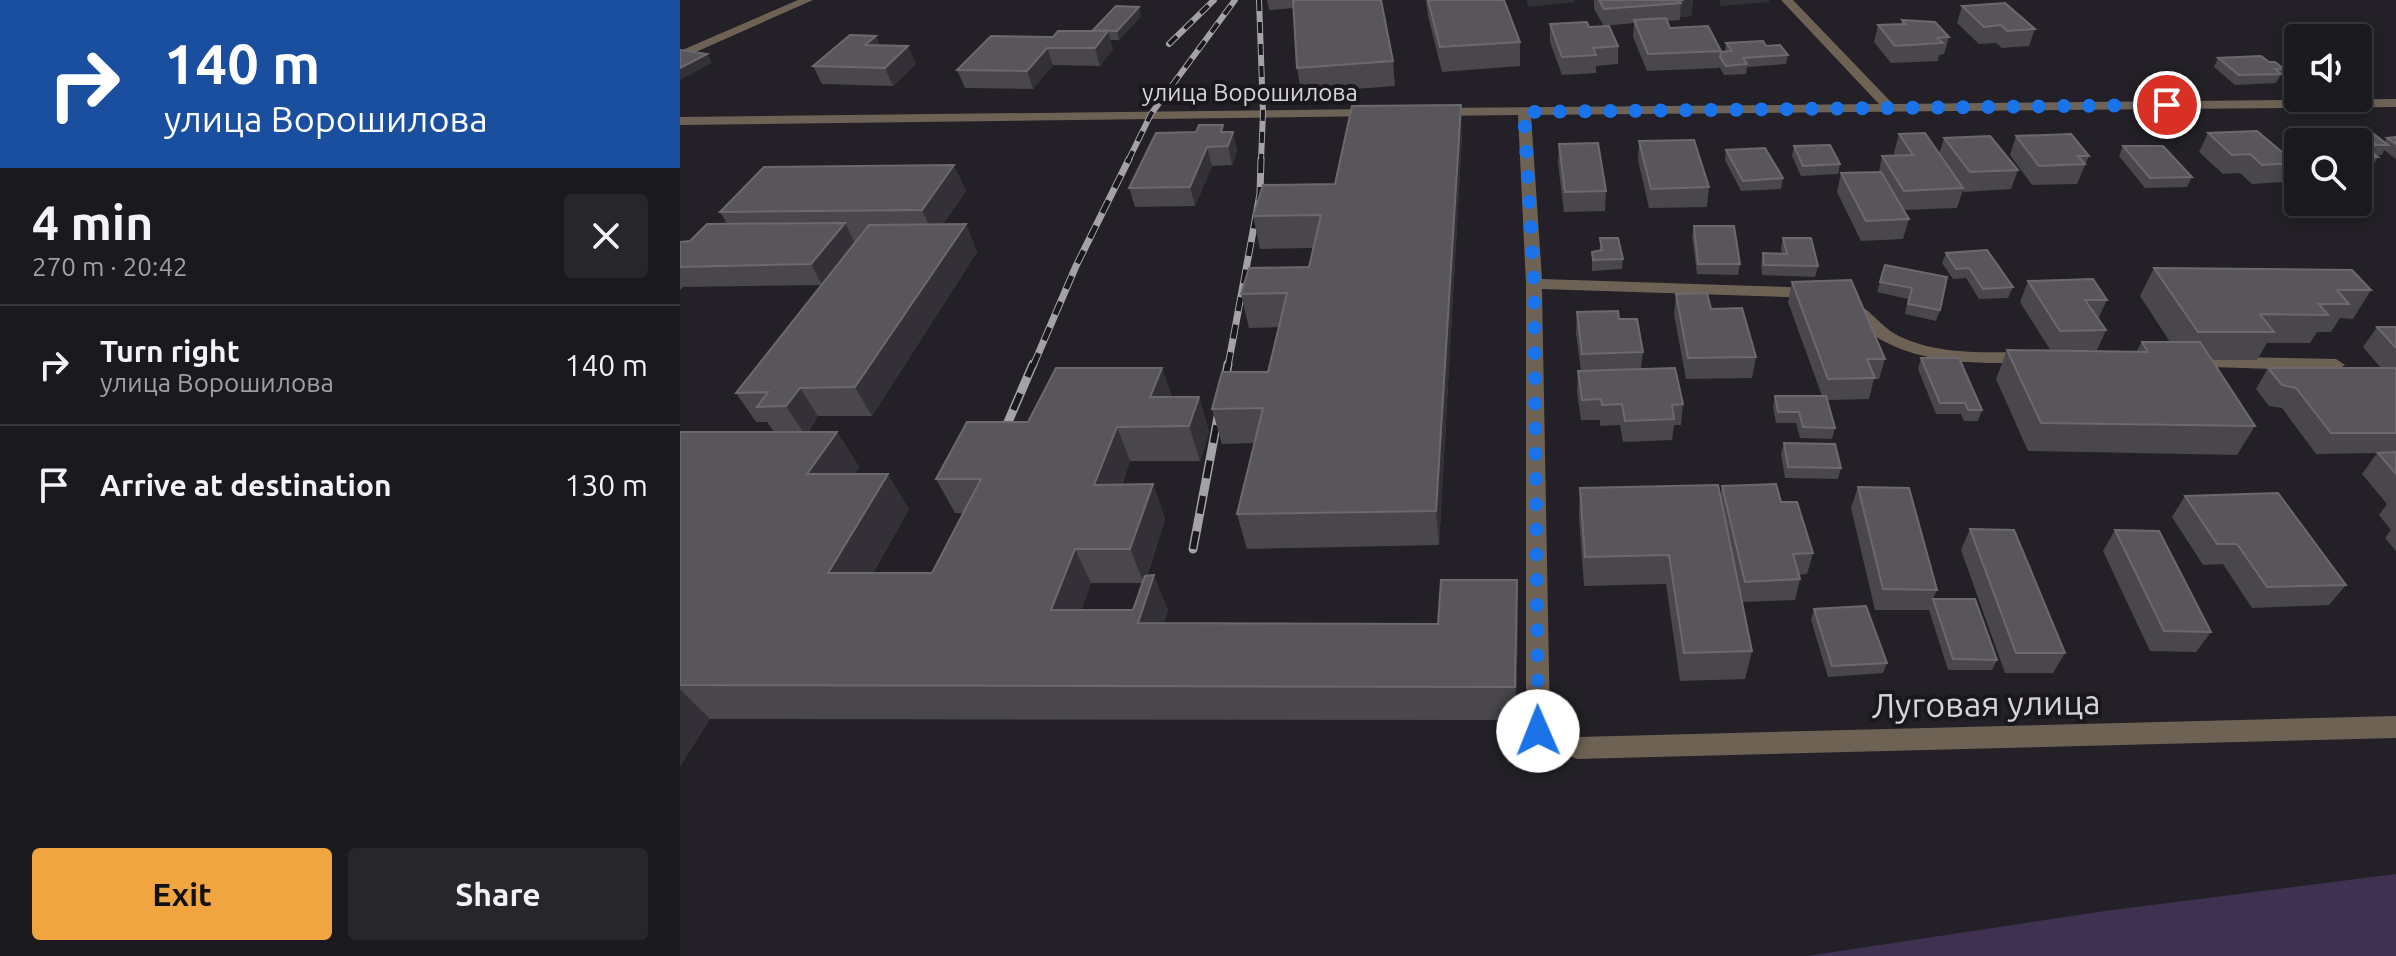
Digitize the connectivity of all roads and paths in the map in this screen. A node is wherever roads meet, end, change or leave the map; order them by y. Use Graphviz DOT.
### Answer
graph roads {
  1 [pos="807,0"];
  2 [pos="1787,0"];
  3 [pos="680,55"];
  4 [pos="2390,103"];
  5 [pos="1889,107"];
  6 [pos="1524,112"];
  7 [pos="2396,112"];
  8 [pos="1386,113"];
  9 [pos="1417,113"];
  10 [pos="680,121"];
  11 [pos="1534,284"];
  12 [pos="2057,359"];
  13 [pos="2165,361"];
  14 [pos="2336,365"];
  15 [pos="2396,727"];
  1 -- 3 [label="street"];
  2 -- 5 [label="street"];
  4 -- 5 [label="street"];
  4 -- 7 [label="street"];
  5 -- 6 [label="street"];
  6 -- 9 [label="street"];
  6 -- 11 [label="street"];
  8 -- 10 [label="street, улица Ворошилова"];
  11 -- 12 [label="street"];
  11 -- 15 [label="street, Луговая улица"];
  13 -- 14 [label="street"];
}
